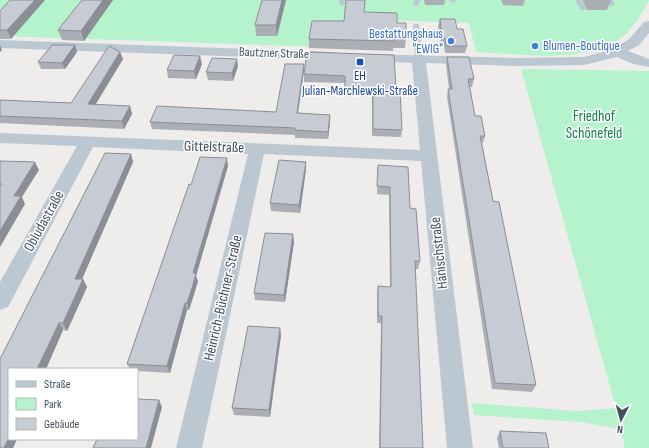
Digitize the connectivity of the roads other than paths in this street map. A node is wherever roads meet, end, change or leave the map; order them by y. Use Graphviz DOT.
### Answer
graph roads {
  1 [pos="578,0"];
  2 [pos="582,9"];
  3 [pos="416,25"];
  4 [pos="649,25"];
  5 [pos="0,44"];
  6 [pos="618,52"];
  7 [pos="344,56"];
  8 [pos="359,56"];
  9 [pos="419,59"];
  10 [pos="649,63"];
  11 [pos="0,138"];
  12 [pos="88,142"];
  13 [pos="257,149"];
  14 [pos="429,156"];
  15 [pos="0,301"];
  16 [pos="189,448"];
  17 [pos="460,448"];
  1 -- 2 [label="lane"];
  3 -- 9 [label="lane"];
  4 -- 6 [label="street"];
  5 -- 7 [label="street, Bautzner Straße"];
  6 -- 9 [label="street"];
  6 -- 10 [label="street"];
  8 -- 9 [label="street"];
  9 -- 14 [label="street, Hänischstraße"];
  11 -- 12 [label="street, Gittelstraße"];
  12 -- 13 [label="street, Gittelstraße"];
  12 -- 15 [label="street, Obludastraße"];
  13 -- 14 [label="street, Gittelstraße"];
  13 -- 16 [label="street, Heinrich-Büchner-Straße"];
  14 -- 17 [label="street, Hänischstraße"];
}
